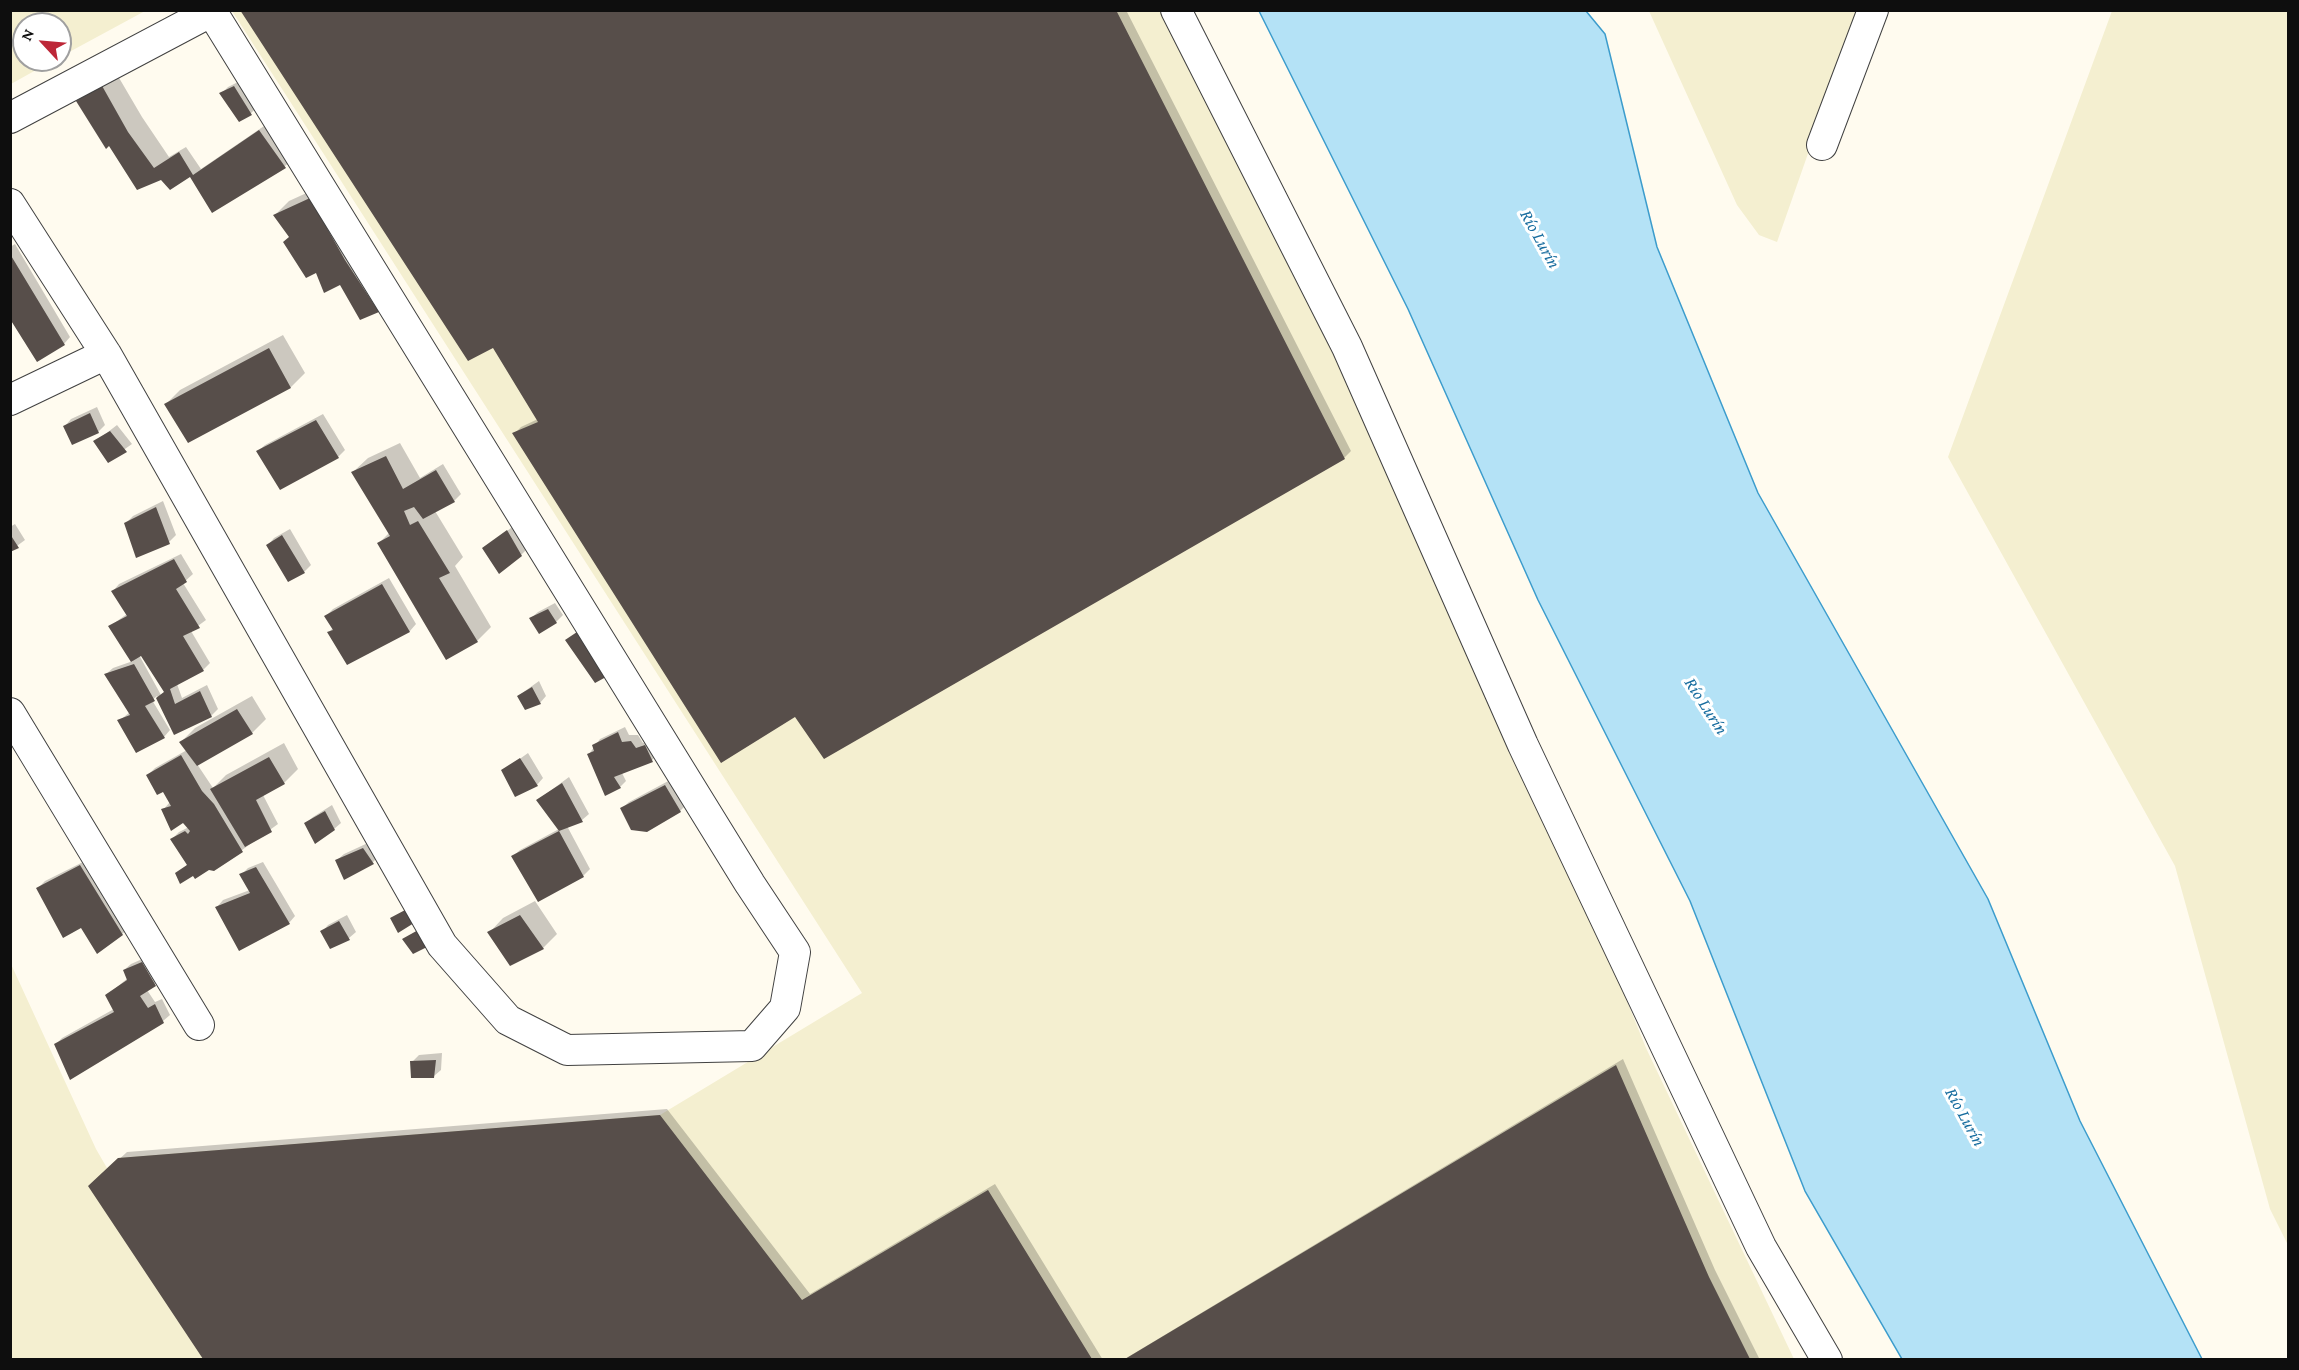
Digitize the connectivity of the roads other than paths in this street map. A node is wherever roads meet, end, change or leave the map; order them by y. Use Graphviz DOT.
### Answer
graph roads {
  1 [pos="1176,10"];
  2 [pos="1873,10"];
  3 [pos="213,11"];
  4 [pos="10,118"];
  5 [pos="1822,145"];
  6 [pos="10,204"];
  7 [pos="106,354"];
  8 [pos="10,400"];
  9 [pos="10,713"];
  10 [pos="199,1025"];
  11 [pos="1827,1359"];
  1 -- 11 [label="street"];
  2 -- 5 [label="street"];
  3 -- 4 [label="street"];
  3 -- 7 [label="street"];
  6 -- 7 [label="street"];
  7 -- 8 [label="street"];
  9 -- 10 [label="street"];
}
